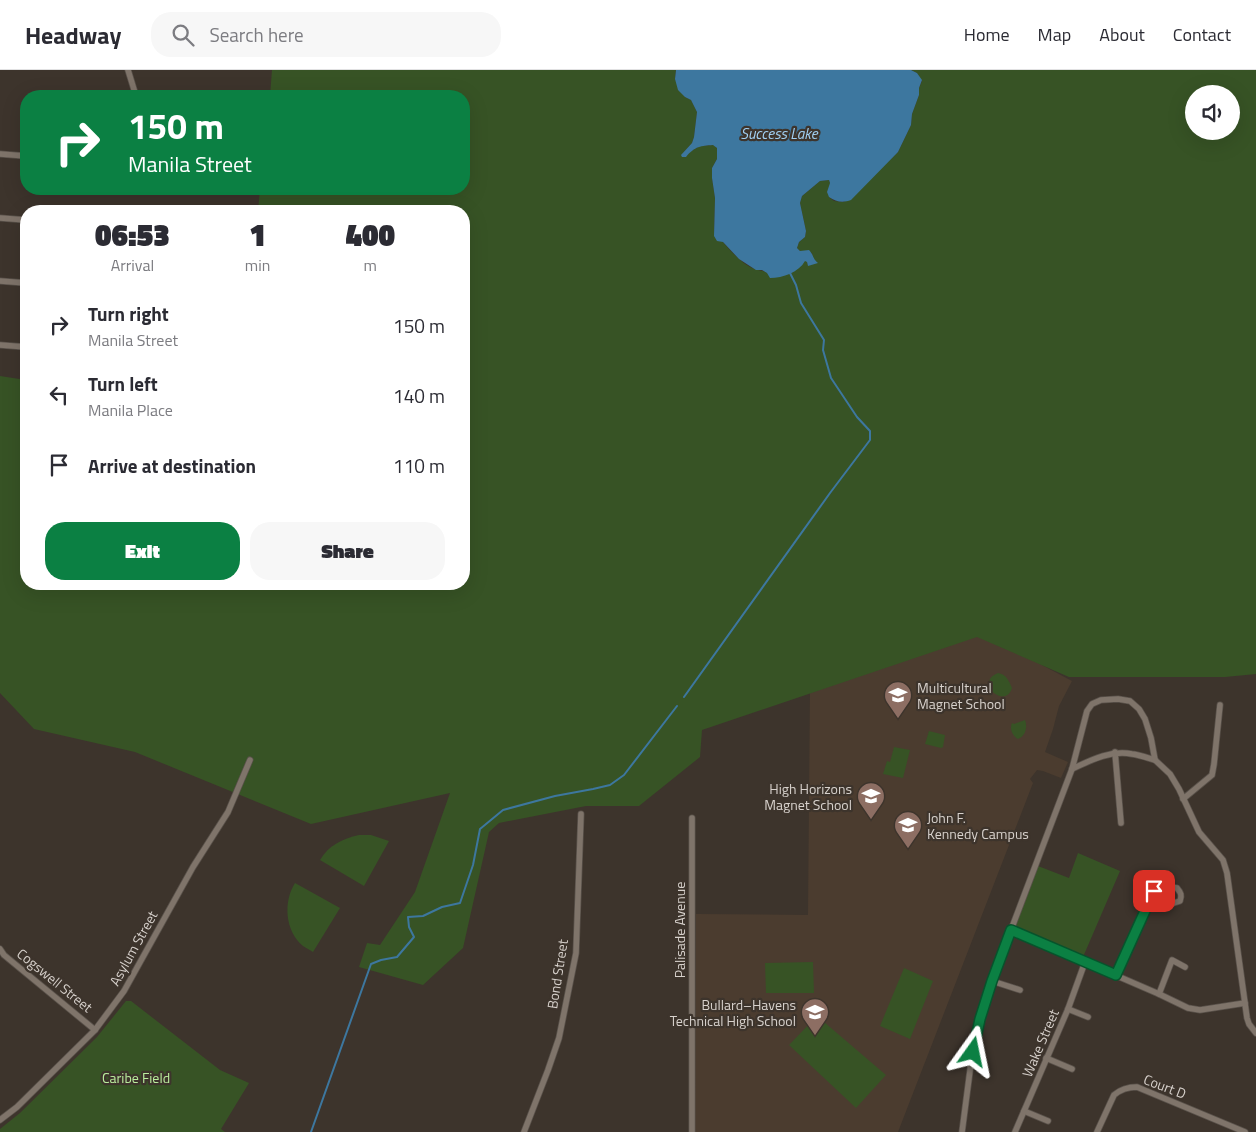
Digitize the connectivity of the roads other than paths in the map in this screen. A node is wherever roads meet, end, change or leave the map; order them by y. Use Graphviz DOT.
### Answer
graph roads {
  1 [pos="128,70"];
  2 [pos="134,90"];
  3 [pos="0,154"];
  4 [pos="20,156"];
  5 [pos="0,218"];
  6 [pos="20,220"];
  7 [pos="0,281"];
  8 [pos="20,283"];
  9 [pos="0,345"];
  10 [pos="20,347"];
  11 [pos="1220,705"];
  12 [pos="1115,752"];
  13 [pos="250,760"];
  14 [pos="1155,760"];
  15 [pos="1072,769"];
  16 [pos="1184,799"];
  17 [pos="581,814"];
  18 [pos="692,818"];
  19 [pos="1121,823"];
  20 [pos="1146,907"];
  21 [pos="1011,930"];
  22 [pos="0,949"];
  23 [pos="4,955"];
  24 [pos="0,962"];
  25 [pos="1085,962"];
  26 [pos="1185,967"];
  27 [pos="1116,975"];
  28 [pos="992,981"];
  29 [pos="1020,990"];
  30 [pos="1159,994"];
  31 [pos="1245,1004"];
  32 [pos="1068,1009"];
  33 [pos="1088,1017"];
  34 [pos="95,1030"];
  35 [pos="1256,1033"];
  36 [pos="1046,1058"];
  37 [pos="1072,1069"];
  38 [pos="1024,1111"];
  39 [pos="0,1120"];
  40 [pos="1048,1121"];
  41 [pos="524,1132"];
  42 [pos="692,1132"];
  43 [pos="962,1132"];
  44 [pos="1015,1132"];
  45 [pos="1097,1132"];
  46 [pos="1245,1132"];
  1 -- 2 [label="street"];
  3 -- 4 [label="street"];
  5 -- 6 [label="street"];
  7 -- 8 [label="street"];
  9 -- 10 [label="street"];
  11 -- 16 [label="street"];
  12 -- 14 [label="street"];
  12 -- 15 [label="street"];
  12 -- 19 [label="street"];
  13 -- 34 [label="street, Asylum Street"];
  14 -- 15 [label="street"];
  14 -- 16 [label="street"];
  15 -- 21 [label="street"];
  16 -- 31 [label="street"];
  17 -- 41 [label="street, Bond Street"];
  18 -- 42 [label="street, Palisade Avenue"];
  20 -- 20 [label="street"];
  20 -- 27 [label="street"];
  21 -- 25 [label="street"];
  21 -- 28 [label="street"];
  22 -- 23 [label="street, Cogswell Street"];
  23 -- 24 [label="street"];
  23 -- 34 [label="street, Cogswell Street"];
  25 -- 27 [label="street"];
  25 -- 32 [label="street, Wake Street"];
  26 -- 30 [label="street"];
  27 -- 30 [label="street"];
  28 -- 29 [label="street"];
  28 -- 43 [label="street"];
  30 -- 31 [label="street"];
  31 -- 35 [label="street"];
  32 -- 33 [label="street"];
  32 -- 36 [label="street, Wake Street"];
  34 -- 39 [label="street, Asylum Street"];
  36 -- 37 [label="street"];
  36 -- 38 [label="street, Wake Street"];
  38 -- 40 [label="street"];
  38 -- 44 [label="street, Wake Street"];
  45 -- 46 [label="street, Court D"];
}
